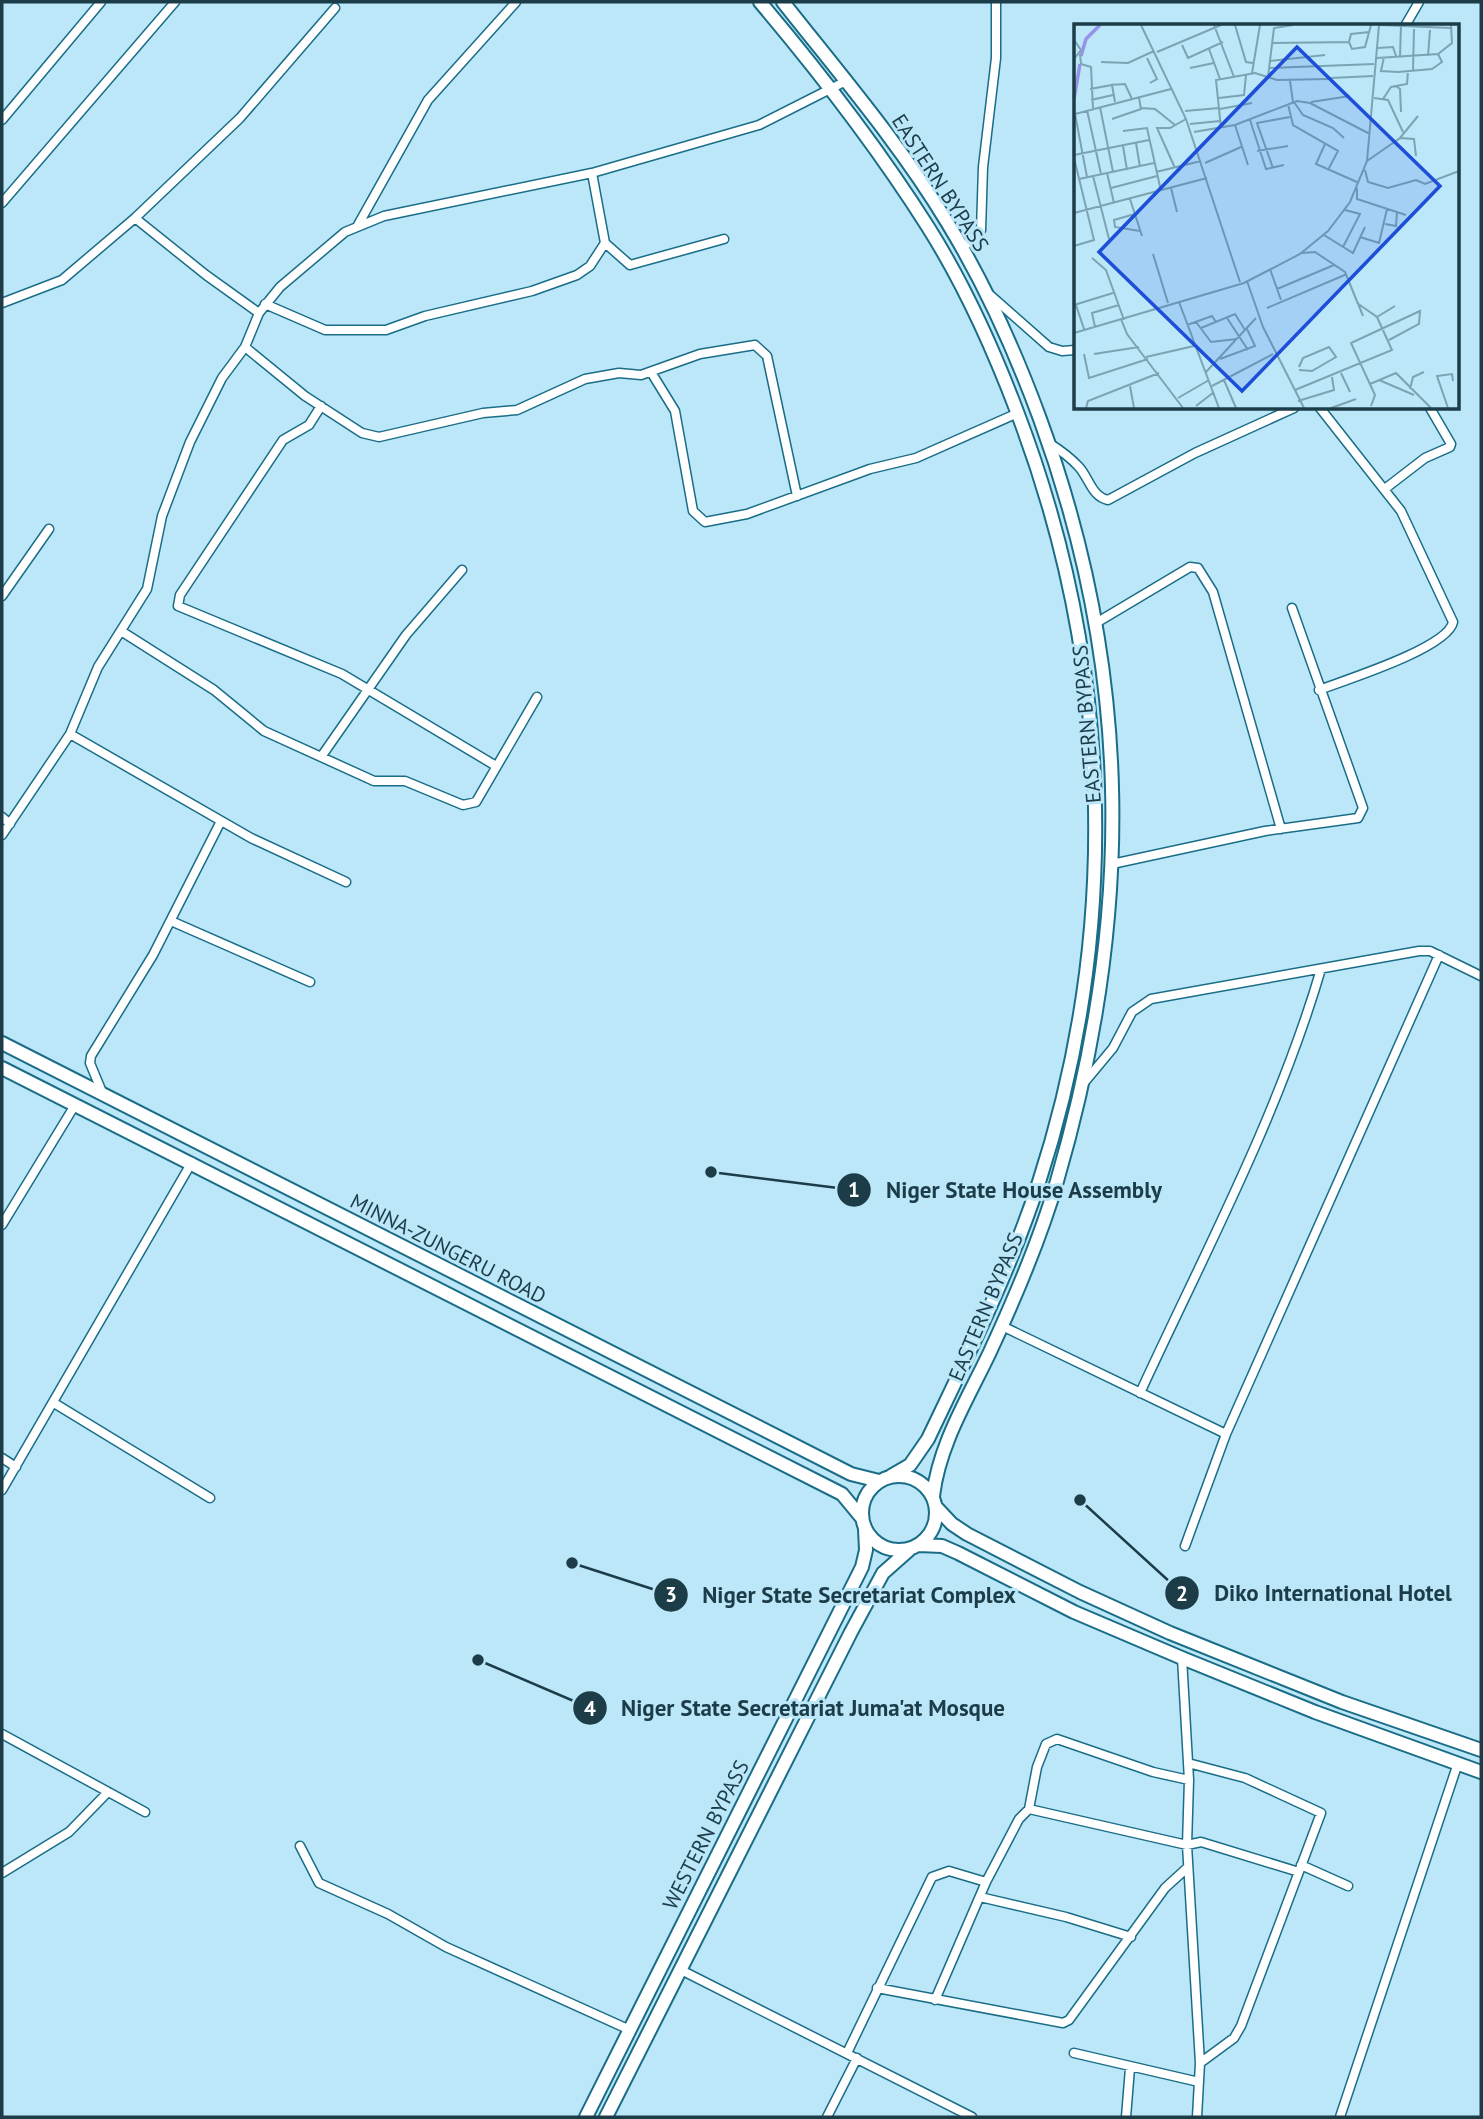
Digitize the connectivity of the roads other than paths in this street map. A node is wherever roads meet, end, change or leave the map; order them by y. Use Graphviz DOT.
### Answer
graph roads {
  1 [pos="101,2"];
  2 [pos="175,2"];
  3 [pos="516,2"];
  4 [pos="760,2"];
  5 [pos="783,2"];
  6 [pos="996,2"];
  7 [pos="1419,2"];
  8 [pos="335,8"];
  9 [pos="1406,24"];
  10 [pos="846,81"];
  11 [pos="831,91"];
  12 [pos="2,120"];
  13 [pos="592,173"];
  14 [pos="2,203"];
  15 [pos="135,218"];
  16 [pos="358,225"];
  17 [pos="724,239"];
  18 [pos="605,243"];
  19 [pos="963,248"];
  20 [pos="986,292"];
  21 [pos="2,303"];
  22 [pos="265,304"];
  23 [pos="259,313"];
  24 [pos="245,347"];
  25 [pos="1074,350"];
  26 [pos="651,372"];
  27 [pos="320,406"];
  28 [pos="1290,410"];
  29 [pos="1322,410"];
  30 [pos="1431,410"];
  31 [pos="1018,413"];
  32 [pos="1048,443"];
  33 [pos="1386,488"];
  34 [pos="797,496"];
  35 [pos="48,530"];
  36 [pos="462,570"];
  37 [pos="2,596"];
  38 [pos="1292,608"];
  39 [pos="1096,623"];
  40 [pos="121,631"];
  41 [pos="368,690"];
  42 [pos="1319,690"];
  43 [pos="537,697"];
  44 [pos="70,734"];
  45 [pos="321,757"];
  46 [pos="496,766"];
  47 [pos="2,817"];
  48 [pos="220,821"];
  49 [pos="10,824"];
  50 [pos="1280,829"];
  51 [pos="2,835"];
  52 [pos="1112,864"];
  53 [pos="346,882"];
  54 [pos="172,921"];
  55 [pos="1439,955"];
  56 [pos="1321,969"];
  57 [pos="1481,976"];
  58 [pos="310,982"];
  59 [pos="2,1043"];
  60 [pos="2,1068"];
  61 [pos="1083,1084"];
  62 [pos="102,1092"];
  63 [pos="75,1105"];
  64 [pos="192,1162"];
  65 [pos="2,1224"];
  66 [pos="372,1233"];
  67 [pos="363,1250"];
  68 [pos="1002,1326"];
  69 [pos="1140,1393"];
  70 [pos="54,1403"];
  71 [pos="1226,1434"];
  72 [pos="2,1458"];
  73 [pos="16,1467"];
  74 [pos="885,1479"];
  75 [pos="2,1490"];
  76 [pos="210,1498"];
  77 [pos="935,1501"];
  78 [pos="863,1523"];
  79 [pos="1185,1546"];
  80 [pos="914,1548"];
  81 [pos="1182,1658"];
  82 [pos="1321,1694"];
  83 [pos="1315,1712"];
  84 [pos="2,1734"];
  85 [pos="1481,1750"];
  86 [pos="1188,1763"];
  87 [pos="1458,1763"];
  88 [pos="1481,1772"];
  89 [pos="1189,1780"];
  90 [pos="108,1792"];
  91 [pos="1029,1808"];
  92 [pos="145,1812"];
  93 [pos="1187,1845"];
  94 [pos="300,1846"];
  95 [pos="1188,1867"];
  96 [pos="1300,1869"];
  97 [pos="2,1873"];
  98 [pos="986,1882"];
  99 [pos="1348,1886"];
  100 [pos="980,1897"];
  101 [pos="1130,1937"];
  102 [pos="681,1970"];
  103 [pos="877,1987"];
  104 [pos="936,2000"];
  105 [pos="630,2030"];
  106 [pos="847,2053"];
  107 [pos="1074,2053"];
  108 [pos="857,2059"];
  109 [pos="1200,2063"];
  110 [pos="1130,2068"];
  111 [pos="1199,2082"];
  112 [pos="586,2117"];
  113 [pos="606,2117"];
  114 [pos="827,2117"];
  115 [pos="972,2117"];
  116 [pos="1126,2117"];
  117 [pos="1197,2117"];
  118 [pos="1340,2117"];
  1 -- 12 [label="street"];
  2 -- 14 [label="street"];
  3 -- 16 [label="street"];
  4 -- 11 [label="main road, EASTERN BYPASS"];
  5 -- 10 [label="main road, EASTERN BYPASS"];
  6 -- 19 [label="street"];
  7 -- 9 [label="street"];
  8 -- 15 [label="street"];
  10 -- 11 [label="street"];
  10 -- 19 [label="main road, EASTERN BYPASS"];
  11 -- 13 [label="street"];
  11 -- 31 [label="main road, EASTERN BYPASS"];
  13 -- 16 [label="street"];
  13 -- 18 [label="street"];
  15 -- 21 [label="street"];
  15 -- 23 [label="street"];
  16 -- 22 [label="street"];
  17 -- 18 [label="street"];
  18 -- 22 [label="street"];
  19 -- 20 [label="main road, EASTERN BYPASS"];
  20 -- 25 [label="street"];
  20 -- 32 [label="main road, EASTERN BYPASS"];
  22 -- 23 [label="street"];
  23 -- 24 [label="street"];
  24 -- 27 [label="street"];
  24 -- 40 [label="street"];
  26 -- 27 [label="street"];
  26 -- 34 [label="street"];
  26 -- 34 [label="street"];
  27 -- 41 [label="street"];
  28 -- 32 [label="street"];
  29 -- 33 [label="street"];
  30 -- 33 [label="street"];
  31 -- 34 [label="street"];
  31 -- 74 [label="main road, EASTERN BYPASS"];
  32 -- 39 [label="main road, EASTERN BYPASS"];
  33 -- 42 [label="street"];
  35 -- 37 [label="street"];
  36 -- 41 [label="street"];
  38 -- 42 [label="street"];
  39 -- 50 [label="street"];
  39 -- 52 [label="main road, EASTERN BYPASS"];
  40 -- 44 [label="street"];
  40 -- 45 [label="street"];
  41 -- 45 [label="street"];
  41 -- 46 [label="street"];
  42 -- 50 [label="street"];
  43 -- 46 [label="street"];
  44 -- 48 [label="street"];
  44 -- 49 [label="street"];
  45 -- 46 [label="street"];
  47 -- 49 [label="street"];
  48 -- 53 [label="street"];
  48 -- 54 [label="street"];
  49 -- 51 [label="street"];
  50 -- 52 [label="street"];
  52 -- 61 [label="main road, EASTERN BYPASS"];
  54 -- 58 [label="street"];
  54 -- 62 [label="street"];
  55 -- 56 [label="street"];
  55 -- 57 [label="street"];
  55 -- 71 [label="street"];
  56 -- 61 [label="street"];
  56 -- 69 [label="street"];
  59 -- 62 [label="main road, MINNA-ZUNGERU ROAD"];
  60 -- 63 [label="main road, MINNA-ZUNGERU ROAD"];
  61 -- 68 [label="main road, EASTERN BYPASS"];
  62 -- 66 [label="main road, MINNA-ZUNGERU ROAD"];
  63 -- 64 [label="main road, MINNA-ZUNGERU ROAD"];
  63 -- 65 [label="street"];
  64 -- 67 [label="main road, MINNA-ZUNGERU ROAD"];
  64 -- 70 [label="street"];
  66 -- 67 [label="main road"];
  66 -- 74 [label="main road, MINNA-ZUNGERU ROAD"];
  67 -- 78 [label="main road, MINNA-ZUNGERU ROAD"];
  68 -- 69 [label="street"];
  68 -- 77 [label="main road, EASTERN BYPASS"];
  69 -- 71 [label="street"];
  70 -- 73 [label="street"];
  70 -- 76 [label="street"];
  71 -- 79 [label="street"];
  72 -- 73 [label="street"];
  73 -- 75 [label="street"];
  74 -- 77 [label="main road"];
  74 -- 78 [label="main road"];
  77 -- 80 [label="main road"];
  77 -- 82 [label="main road"];
  78 -- 80 [label="main road"];
  78 -- 105 [label="main road, WESTERN BYPASS"];
  80 -- 81 [label="main road"];
  80 -- 102 [label="main road, WESTERN BYPASS"];
  81 -- 83 [label="main road"];
  81 -- 86 [label="street"];
  82 -- 83 [label="main road"];
  82 -- 85 [label="main road"];
  83 -- 87 [label="main road"];
  84 -- 90 [label="street"];
  86 -- 89 [label="street"];
  86 -- 96 [label="street"];
  87 -- 88 [label="main road"];
  87 -- 118 [label="street"];
  89 -- 91 [label="street"];
  89 -- 93 [label="street"];
  90 -- 92 [label="street"];
  90 -- 97 [label="street"];
  91 -- 93 [label="street"];
  91 -- 98 [label="street"];
  93 -- 95 [label="street"];
  93 -- 96 [label="street"];
  94 -- 105 [label="street"];
  95 -- 101 [label="street"];
  95 -- 109 [label="street"];
  96 -- 99 [label="street"];
  96 -- 109 [label="street"];
  98 -- 100 [label="street"];
  98 -- 103 [label="street"];
  100 -- 101 [label="street"];
  100 -- 104 [label="street"];
  101 -- 104 [label="street"];
  102 -- 106 [label="street"];
  102 -- 113 [label="main road, WESTERN BYPASS"];
  103 -- 104 [label="street"];
  103 -- 106 [label="street"];
  105 -- 112 [label="main road, WESTERN BYPASS"];
  106 -- 108 [label="street"];
  107 -- 110 [label="street"];
  108 -- 114 [label="street"];
  108 -- 115 [label="street"];
  109 -- 111 [label="street"];
  110 -- 111 [label="street"];
  110 -- 116 [label="street"];
  111 -- 117 [label="street"];
}
